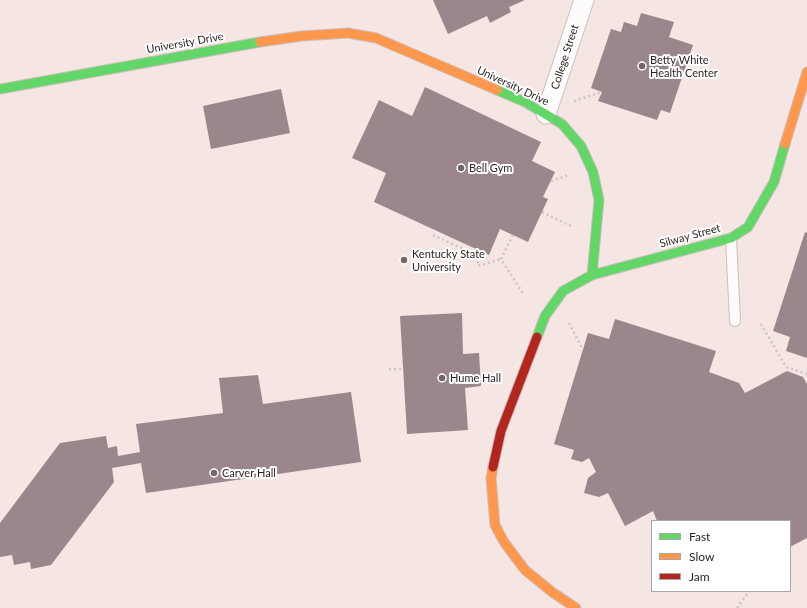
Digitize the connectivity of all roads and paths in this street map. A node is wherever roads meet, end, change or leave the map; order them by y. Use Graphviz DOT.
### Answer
graph roads {
  1 [pos="584,0"];
  2 [pos="807,72"];
  3 [pos="0,89"];
  4 [pos="602,92"];
  5 [pos="568,102"];
  6 [pos="546,114"];
  7 [pos="576,173"];
  8 [pos="551,181"];
  9 [pos="542,212"];
  10 [pos="574,228"];
  11 [pos="434,235"];
  12 [pos="513,235"];
  13 [pos="731,238"];
  14 [pos="501,259"];
  15 [pos="592,275"];
  16 [pos="524,295"];
  17 [pos="567,320"];
  18 [pos="735,321"];
  19 [pos="761,324"];
  20 [pos="583,350"];
  21 [pos="389,369"];
  22 [pos="403,369"];
  23 [pos="807,374"];
  24 [pos="748,592"];
  25 [pos="576,608"];
  26 [pos="738,608"];
  1 -- 6 [label="street, College Street"];
  2 -- 13 [label="street, Silway Street"];
  3 -- 6 [label="street, University Drive"];
  4 -- 5 [label="path"];
  6 -- 15 [label="street, University Drive"];
  7 -- 8 [label="path"];
  9 -- 10 [label="path"];
  11 -- 14 [label="path"];
  12 -- 14 [label="path"];
  13 -- 15 [label="street, Silway Street"];
  13 -- 18 [label="lane"];
  14 -- 16 [label="path"];
  15 -- 25 [label="street"];
  17 -- 20 [label="path"];
  19 -- 23 [label="path"];
  21 -- 22 [label="path"];
  24 -- 26 [label="path"];
}
